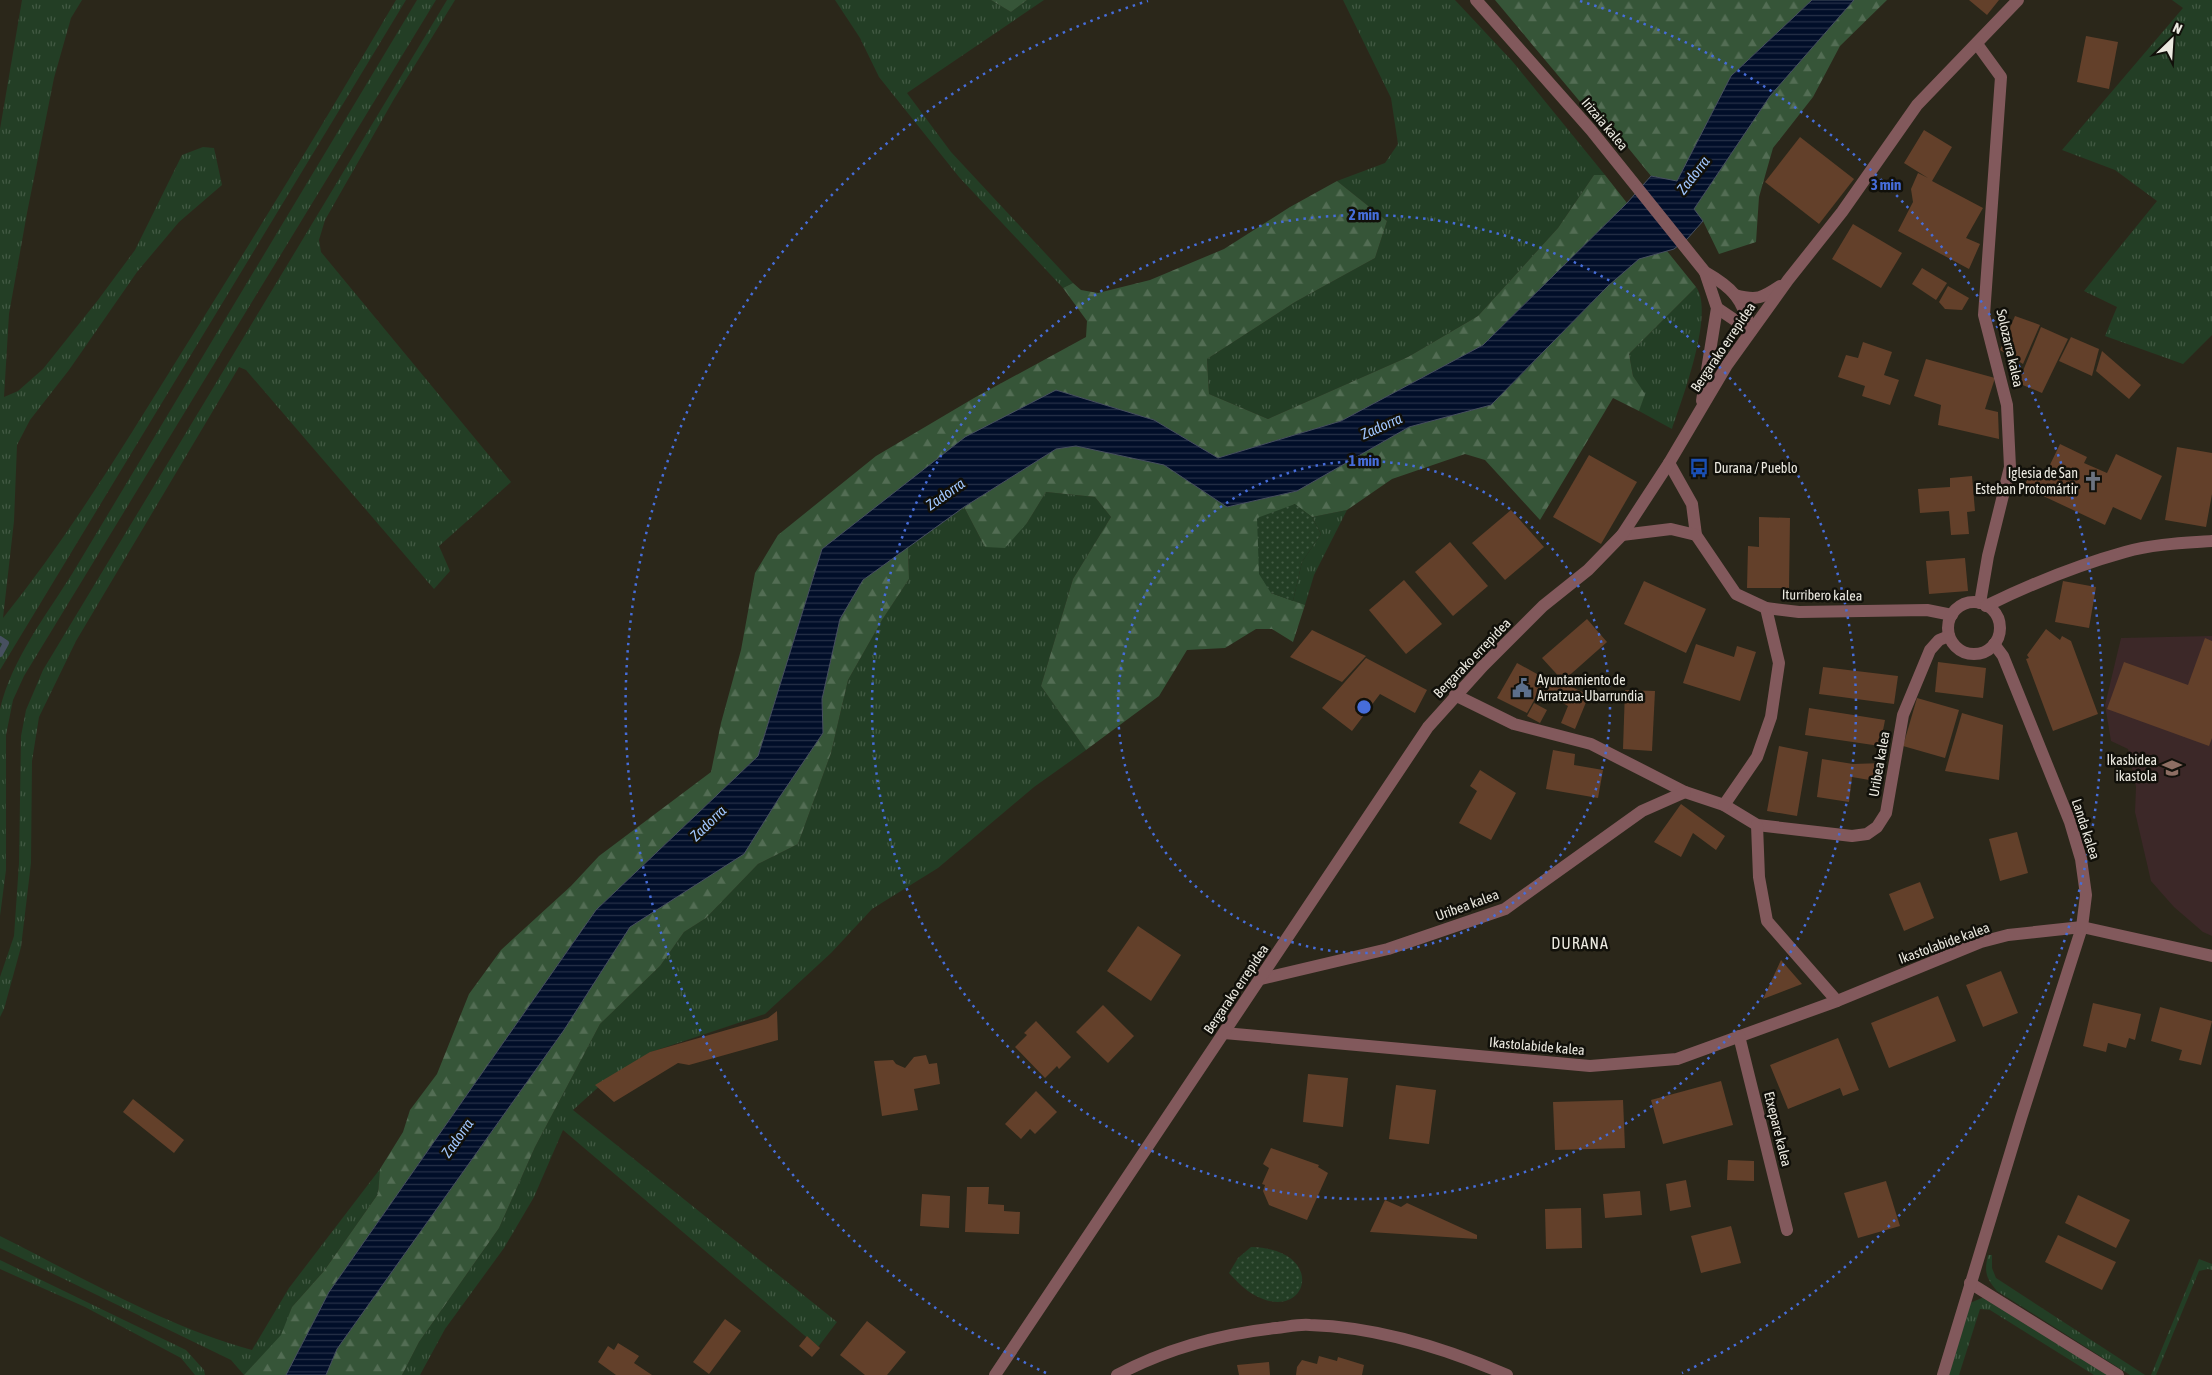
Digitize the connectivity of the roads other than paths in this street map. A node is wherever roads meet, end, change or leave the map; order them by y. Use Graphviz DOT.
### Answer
graph roads {
  1 [pos="1476,0"];
  2 [pos="2018,0"];
  3 [pos="1977,44"];
  4 [pos="1705,272"];
  5 [pos="1788,280"];
  6 [pos="1735,295"];
  7 [pos="1717,308"];
  8 [pos="1751,330"];
  9 [pos="1702,405"];
  10 [pos="1669,463"];
  11 [pos="1622,534"];
  12 [pos="1696,535"];
  13 [pos="2212,541"];
  14 [pos="1983,604"];
  15 [pos="1766,608"];
  16 [pos="1952,615"];
  17 [pos="1949,636"];
  18 [pos="1994,644"];
  19 [pos="1455,695"];
  20 [pos="1685,792"];
  21 [pos="1724,805"];
  22 [pos="1757,825"];
  23 [pos="2082,927"];
  24 [pos="2212,956"];
  25 [pos="1261,979"];
  26 [pos="1837,1001"];
  27 [pos="1224,1033"];
  28 [pos="1739,1036"];
  29 [pos="1788,1230"];
  30 [pos="1970,1283"];
  31 [pos="995,1375"];
  32 [pos="1117,1375"];
  33 [pos="1507,1375"];
  34 [pos="1943,1375"];
  35 [pos="2118,1375"];
  1 -- 4 [label="street, Irizaia kalea"];
  2 -- 3 [label="street, Bergarako errepidea"];
  3 -- 5 [label="street, Bergarako errepidea"];
  3 -- 14 [label="street, Solozarra kalea"];
  4 -- 6 [label="street, Irizaia kalea"];
  4 -- 7 [label="street, Irizaia kalea"];
  5 -- 6 [label="street"];
  5 -- 8 [label="street, Bergarako errepidea"];
  6 -- 8 [label="street, Irizaia kalea"];
  7 -- 8 [label="street"];
  7 -- 9 [label="street, Irizaia kalea"];
  8 -- 9 [label="street, Bergarako errepidea"];
  9 -- 10 [label="street, Bergarako errepidea"];
  10 -- 11 [label="street, Bergarako errepidea"];
  10 -- 12 [label="street, Iturribero kalea"];
  11 -- 12 [label="street"];
  11 -- 19 [label="street, Bergarako errepidea"];
  12 -- 15 [label="street, Iturribero kalea"];
  13 -- 14 [label="street"];
  14 -- 16 [label="street"];
  14 -- 18 [label="street"];
  15 -- 16 [label="street, Iturribero kalea"];
  15 -- 21 [label="street"];
  16 -- 17 [label="street"];
  17 -- 18 [label="street"];
  17 -- 22 [label="street, Uribea kalea"];
  18 -- 23 [label="street, Landa kalea"];
  19 -- 20 [label="street, Uribea kalea"];
  19 -- 25 [label="street, Bergarako errepidea"];
  20 -- 21 [label="street, Uribea kalea"];
  20 -- 25 [label="street, Uribea kalea"];
  21 -- 22 [label="street, Uribea kalea"];
  22 -- 26 [label="street"];
  23 -- 24 [label="street, Ikastolabide kalea"];
  23 -- 26 [label="street, Ikastolabide kalea"];
  23 -- 30 [label="street, Landa kalea"];
  25 -- 27 [label="street, Bergarako errepidea"];
  26 -- 28 [label="street, Ikastolabide kalea"];
  27 -- 28 [label="street, Ikastolabide kalea"];
  27 -- 31 [label="street, Bergarako errepidea"];
  28 -- 29 [label="street, Etxepare kalea"];
  30 -- 34 [label="street, Landa kalea"];
  30 -- 35 [label="street"];
  32 -- 33 [label="street"];
}
